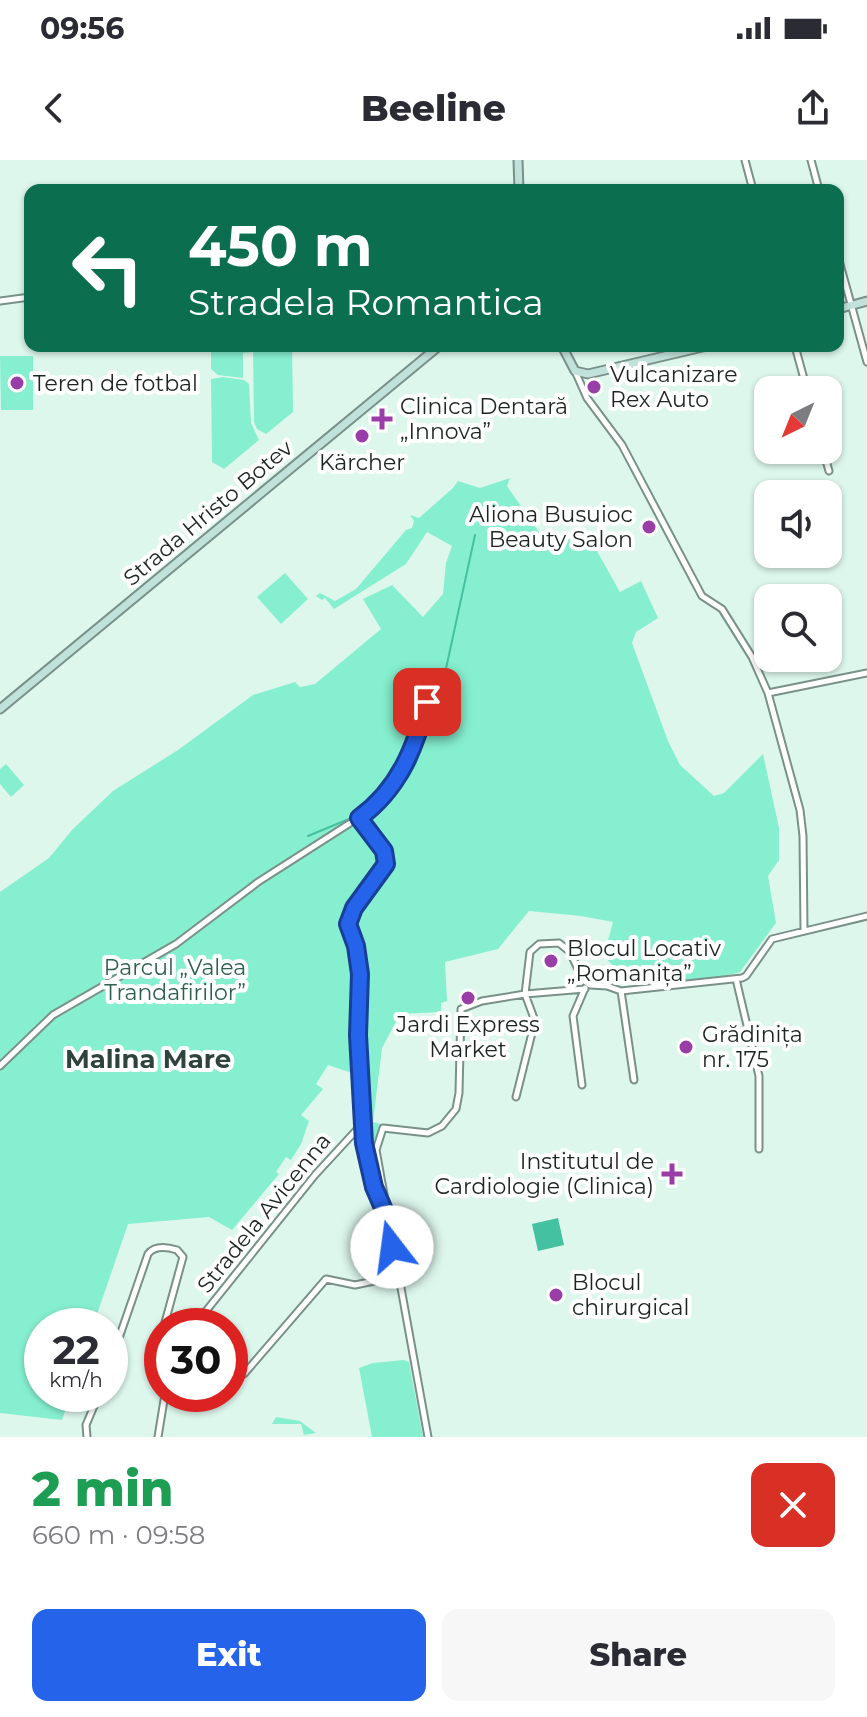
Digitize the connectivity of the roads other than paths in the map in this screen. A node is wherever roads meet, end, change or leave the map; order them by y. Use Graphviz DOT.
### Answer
graph roads {
  1 [pos="518,160"];
  2 [pos="745,160"];
  3 [pos="811,160"];
  4 [pos="519,184"];
  5 [pos="751,184"];
  6 [pos="817,184"];
  7 [pos="844,279"];
  8 [pos="24,298"];
  9 [pos="0,301"];
  10 [pos="867,301"];
  11 [pos="851,305"];
  12 [pos="844,307"];
  13 [pos="432,352"];
  14 [pos="565,352"];
  15 [pos="681,352"];
  16 [pos="797,352"];
  17 [pos="867,362"];
  18 [pos="575,371"];
  19 [pos="803,376"];
  20 [pos="827,464"];
  21 [pos="829,471"];
  22 [pos="867,673"];
  23 [pos="429,680"];
  24 [pos="768,693"];
  25 [pos="0,709"];
  26 [pos="359,818"];
  27 [pos="867,916"];
  28 [pos="804,931"];
  29 [pos="736,979"];
  30 [pos="586,986"];
  31 [pos="621,991"];
  32 [pos="525,994"];
  33 [pos="0,1066"];
  34 [pos="634,1080"];
  35 [pos="582,1085"];
  36 [pos="516,1097"];
  37 [pos="362,1123"];
  38 [pos="759,1149"];
  39 [pos="387,1217"];
  40 [pos="398,1276"];
  41 [pos="169,1308"];
  42 [pos="208,1308"];
  43 [pos="128,1312"];
  44 [pos="248,1369"];
  45 [pos="91,1412"];
  46 [pos="162,1412"];
  47 [pos="87,1437"];
  48 [pos="158,1437"];
  49 [pos="428,1437"];
  1 -- 4 [label="main road"];
  2 -- 5 [label="street"];
  3 -- 6 [label="street"];
  7 -- 11 [label="street"];
  8 -- 9 [label="street"];
  10 -- 11 [label="main road"];
  11 -- 12 [label="main road"];
  11 -- 17 [label="street"];
  13 -- 25 [label="main road, Strada Hristo Botev"];
  14 -- 18 [label="main road"];
  15 -- 18 [label="main road"];
  16 -- 19 [label="street"];
  18 -- 24 [label="street"];
  20 -- 21 [label="street"];
  22 -- 24 [label="street"];
  23 -- 26 [label="street"];
  24 -- 28 [label="street"];
  26 -- 33 [label="street"];
  26 -- 37 [label="street"];
  27 -- 28 [label="street"];
  28 -- 29 [label="street"];
  29 -- 31 [label="street"];
  29 -- 38 [label="street"];
  30 -- 31 [label="street"];
  30 -- 32 [label="street"];
  30 -- 32 [label="street"];
  30 -- 35 [label="street"];
  31 -- 34 [label="street"];
  32 -- 36 [label="street"];
  32 -- 39 [label="street"];
  37 -- 39 [label="street"];
  37 -- 42 [label="street, Stradela Avicenna"];
  39 -- 40 [label="street"];
  40 -- 44 [label="street"];
  40 -- 49 [label="street"];
  41 -- 43 [label="street"];
  45 -- 47 [label="street"];
  46 -- 48 [label="street"];
}
